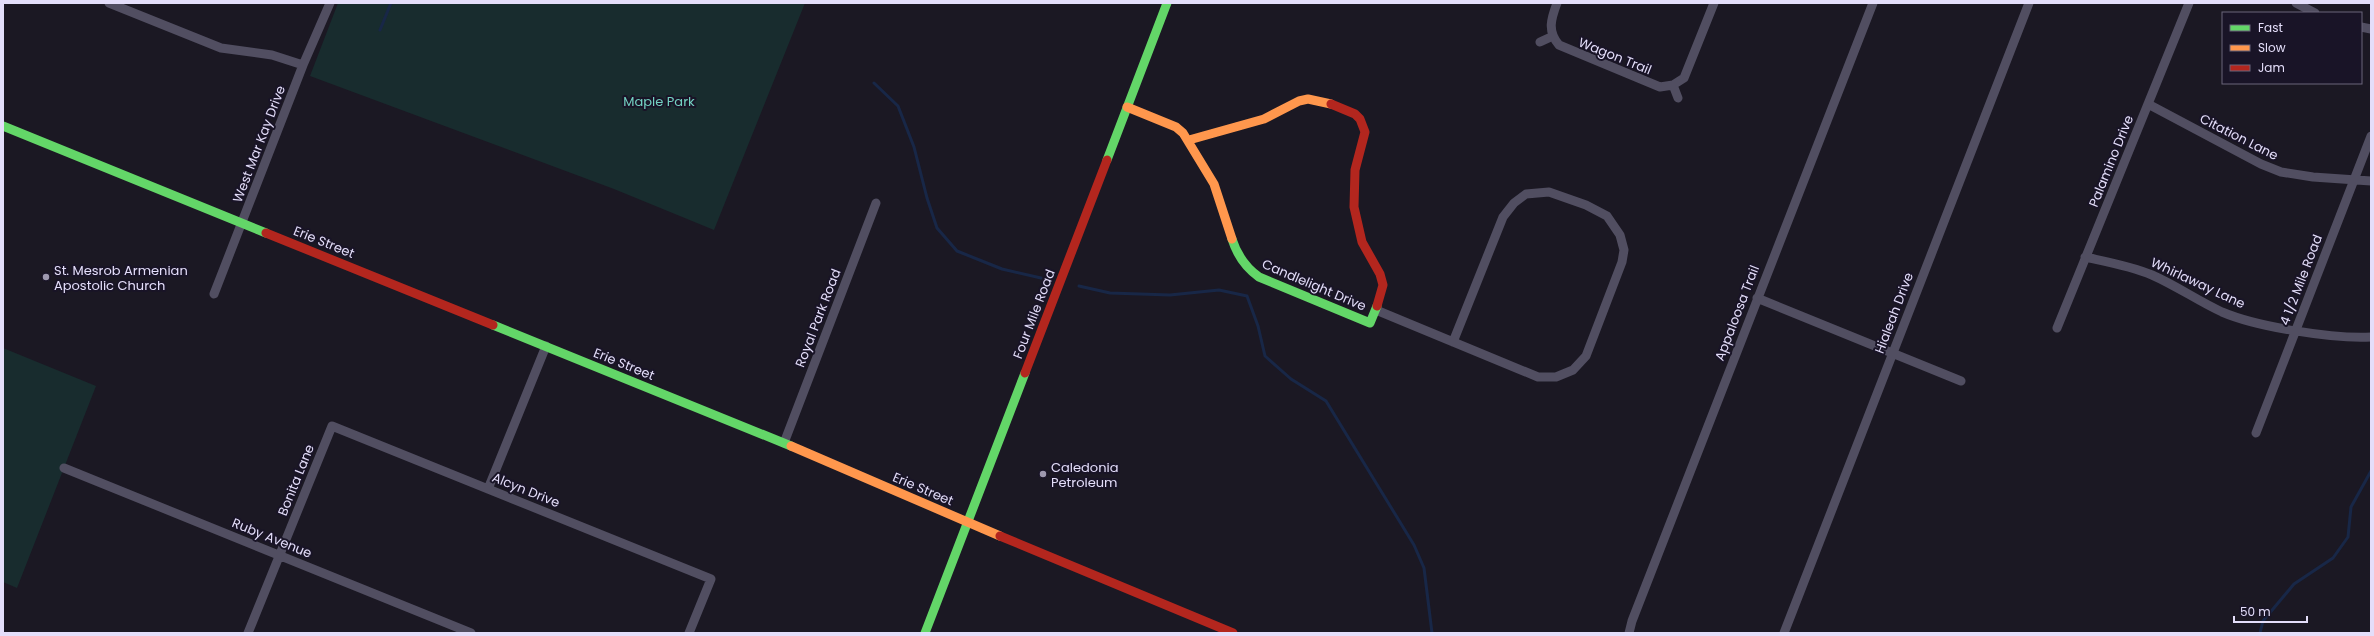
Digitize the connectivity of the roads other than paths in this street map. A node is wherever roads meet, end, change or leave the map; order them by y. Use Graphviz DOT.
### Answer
graph roads {
  1 [pos="109,3"];
  2 [pos="330,3"];
  3 [pos="1167,3"];
  4 [pos="1557,3"];
  5 [pos="1714,3"];
  6 [pos="1873,3"];
  7 [pos="2029,3"];
  8 [pos="2189,3"];
  9 [pos="2296,3"];
  10 [pos="2313,12"];
  11 [pos="1553,36"];
  12 [pos="1540,42"];
  13 [pos="303,65"];
  14 [pos="1673,85"];
  15 [pos="1678,98"];
  16 [pos="2148,104"];
  17 [pos="1127,107"];
  18 [pos="3,126"];
  19 [pos="2371,136"];
  20 [pos="1189,140"];
  21 [pos="2354,180"];
  22 [pos="2371,181"];
  23 [pos="876,203"];
  24 [pos="243,223"];
  25 [pos="2085,258"];
  26 [pos="214,294"];
  27 [pos="1757,298"];
  28 [pos="1376,310"];
  29 [pos="2056,328"];
  30 [pos="2295,329"];
  31 [pos="2371,337"];
  32 [pos="1453,342"];
  33 [pos="546,346"];
  34 [pos="1893,353"];
  35 [pos="1961,381"];
  36 [pos="332,426"];
  37 [pos="2256,433"];
  38 [pos="784,443"];
  39 [pos="64,468"];
  40 [pos="488,489"];
  41 [pos="967,522"];
  42 [pos="279,555"];
  43 [pos="248,633"];
  44 [pos="471,633"];
  45 [pos="689,633"];
  46 [pos="925,633"];
  47 [pos="1233,633"];
  48 [pos="1629,633"];
  49 [pos="1784,633"];
  1 -- 13 [label="street"];
  2 -- 13 [label="street, West Mar Kay Drive"];
  3 -- 17 [label="street, Four Mile Road"];
  4 -- 11 [label="street"];
  5 -- 14 [label="street"];
  6 -- 27 [label="street, Appaloosa Trail"];
  7 -- 34 [label="street, Hialeah Drive"];
  8 -- 16 [label="street, Palamino Drive"];
  9 -- 10 [label="street"];
  11 -- 12 [label="street"];
  11 -- 14 [label="street, Wagon Trail"];
  13 -- 24 [label="street, West Mar Kay Drive"];
  14 -- 15 [label="street"];
  16 -- 21 [label="street, Citation Lane"];
  16 -- 25 [label="street, Palamino Drive"];
  17 -- 20 [label="street, Candlelight Drive"];
  17 -- 41 [label="street, Four Mile Road"];
  18 -- 24 [label="street, Erie Street"];
  19 -- 21 [label="street, 4 1/2 Mile Road"];
  20 -- 28 [label="street, Candlelight Drive"];
  20 -- 28 [label="street"];
  21 -- 22 [label="street, Citation Lane"];
  21 -- 30 [label="street, 4 1/2 Mile Road"];
  23 -- 38 [label="street, Royal Park Road"];
  24 -- 26 [label="street, West Mar Kay Drive"];
  24 -- 33 [label="street, Erie Street"];
  25 -- 29 [label="street, Palamino Drive"];
  25 -- 30 [label="street, Whirlaway Lane"];
  27 -- 34 [label="street"];
  27 -- 48 [label="street, Appaloosa Trail"];
  28 -- 32 [label="street"];
  30 -- 31 [label="street, Whirlaway Lane"];
  30 -- 37 [label="street, 4 1/2 Mile Road"];
  32 -- 32 [label="street"];
  33 -- 38 [label="street, Erie Street"];
  33 -- 40 [label="street"];
  34 -- 35 [label="street"];
  34 -- 49 [label="street, Hialeah Drive"];
  36 -- 40 [label="street, Alcyn Drive"];
  36 -- 42 [label="street, Bonita Lane"];
  38 -- 41 [label="street, Erie Street"];
  39 -- 42 [label="street, Ruby Avenue"];
  40 -- 45 [label="street, Alcyn Drive"];
  41 -- 46 [label="street, Four Mile Road"];
  41 -- 47 [label="street, Erie Street"];
  42 -- 43 [label="street, Bonita Lane"];
  42 -- 44 [label="street, Ruby Avenue"];
}
